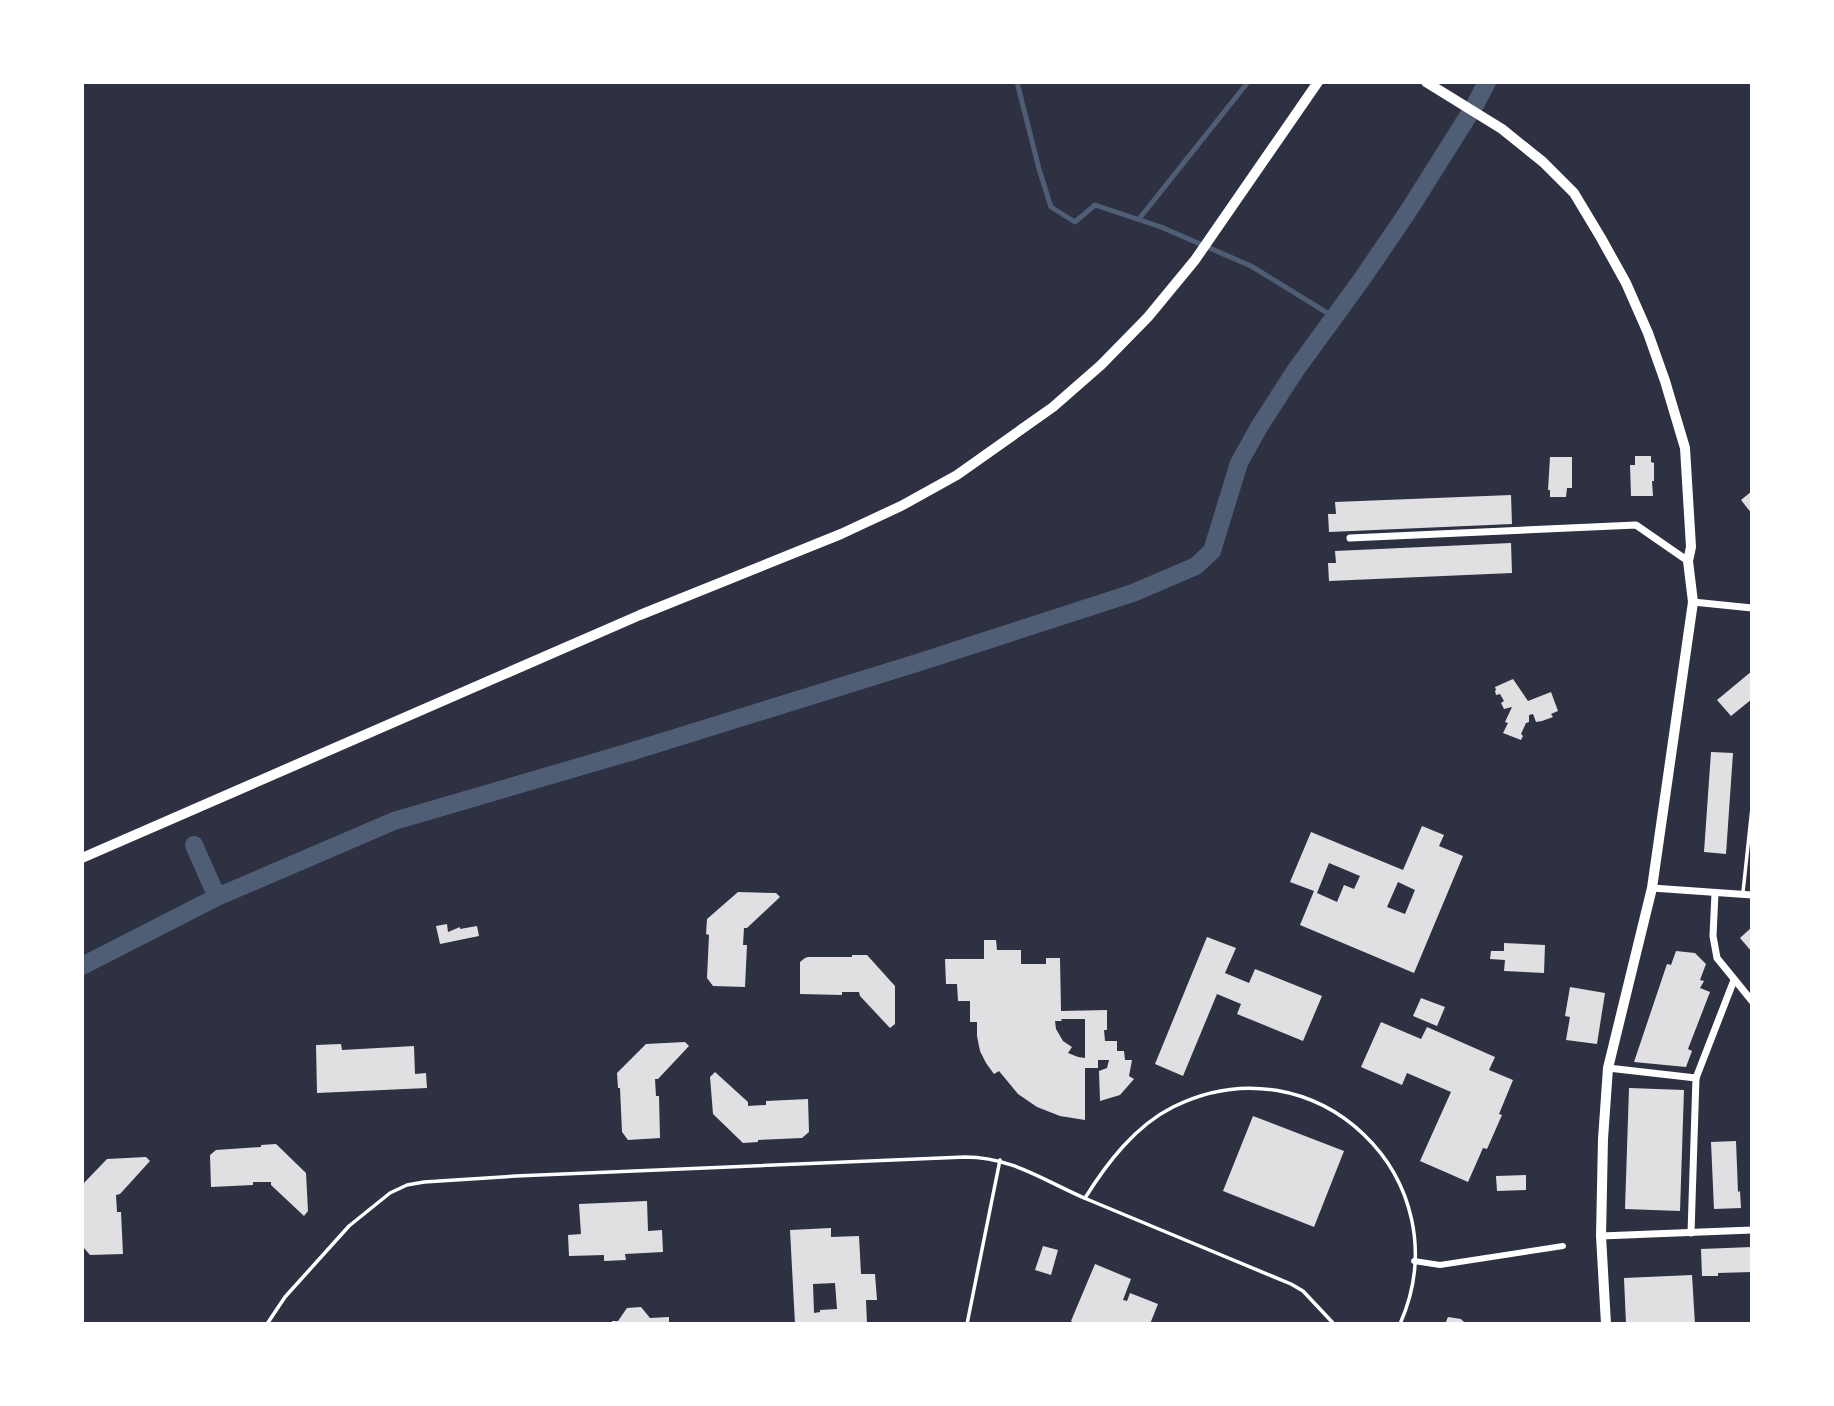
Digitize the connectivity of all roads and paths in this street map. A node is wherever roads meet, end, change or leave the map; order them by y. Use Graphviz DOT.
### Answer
graph roads {
  1 [pos="1318,82"];
  2 [pos="1427,83"];
  3 [pos="1350,538"];
  4 [pos="1688,561"];
  5 [pos="1693,602"];
  6 [pos="1752,608"];
  7 [pos="1752,808"];
  8 [pos="82,858"];
  9 [pos="1653,888"];
  10 [pos="1715,893"];
  11 [pos="1742,895"];
  12 [pos="1752,895"];
  13 [pos="1734,980"];
  14 [pos="1752,1001"];
  15 [pos="1608,1068"];
  16 [pos="1696,1079"];
  17 [pos="1000,1160"];
  18 [pos="1085,1198"];
  19 [pos="1752,1230"];
  20 [pos="1691,1233"];
  21 [pos="1601,1236"];
  22 [pos="1563,1246"];
  23 [pos="1414,1261"];
  24 [pos="267,1324"];
  25 [pos="967,1324"];
  26 [pos="1334,1324"];
  27 [pos="1400,1324"];
  28 [pos="1606,1324"];
  1 -- 8 [label="main road"];
  2 -- 4 [label="main road"];
  3 -- 4 [label="street"];
  4 -- 5 [label="main road"];
  5 -- 6 [label="street"];
  5 -- 9 [label="main road"];
  7 -- 11 [label="lane"];
  9 -- 10 [label="street"];
  9 -- 15 [label="main road"];
  10 -- 11 [label="street"];
  10 -- 13 [label="street"];
  11 -- 12 [label="street"];
  13 -- 14 [label="street"];
  13 -- 16 [label="street"];
  15 -- 16 [label="street"];
  15 -- 21 [label="main road"];
  16 -- 20 [label="street"];
  17 -- 18 [label="lane"];
  17 -- 24 [label="lane"];
  17 -- 25 [label="lane"];
  18 -- 23 [label="lane"];
  18 -- 26 [label="lane"];
  19 -- 20 [label="street"];
  20 -- 21 [label="street"];
  21 -- 28 [label="main road"];
  22 -- 23 [label="street"];
  23 -- 27 [label="lane"];
}
